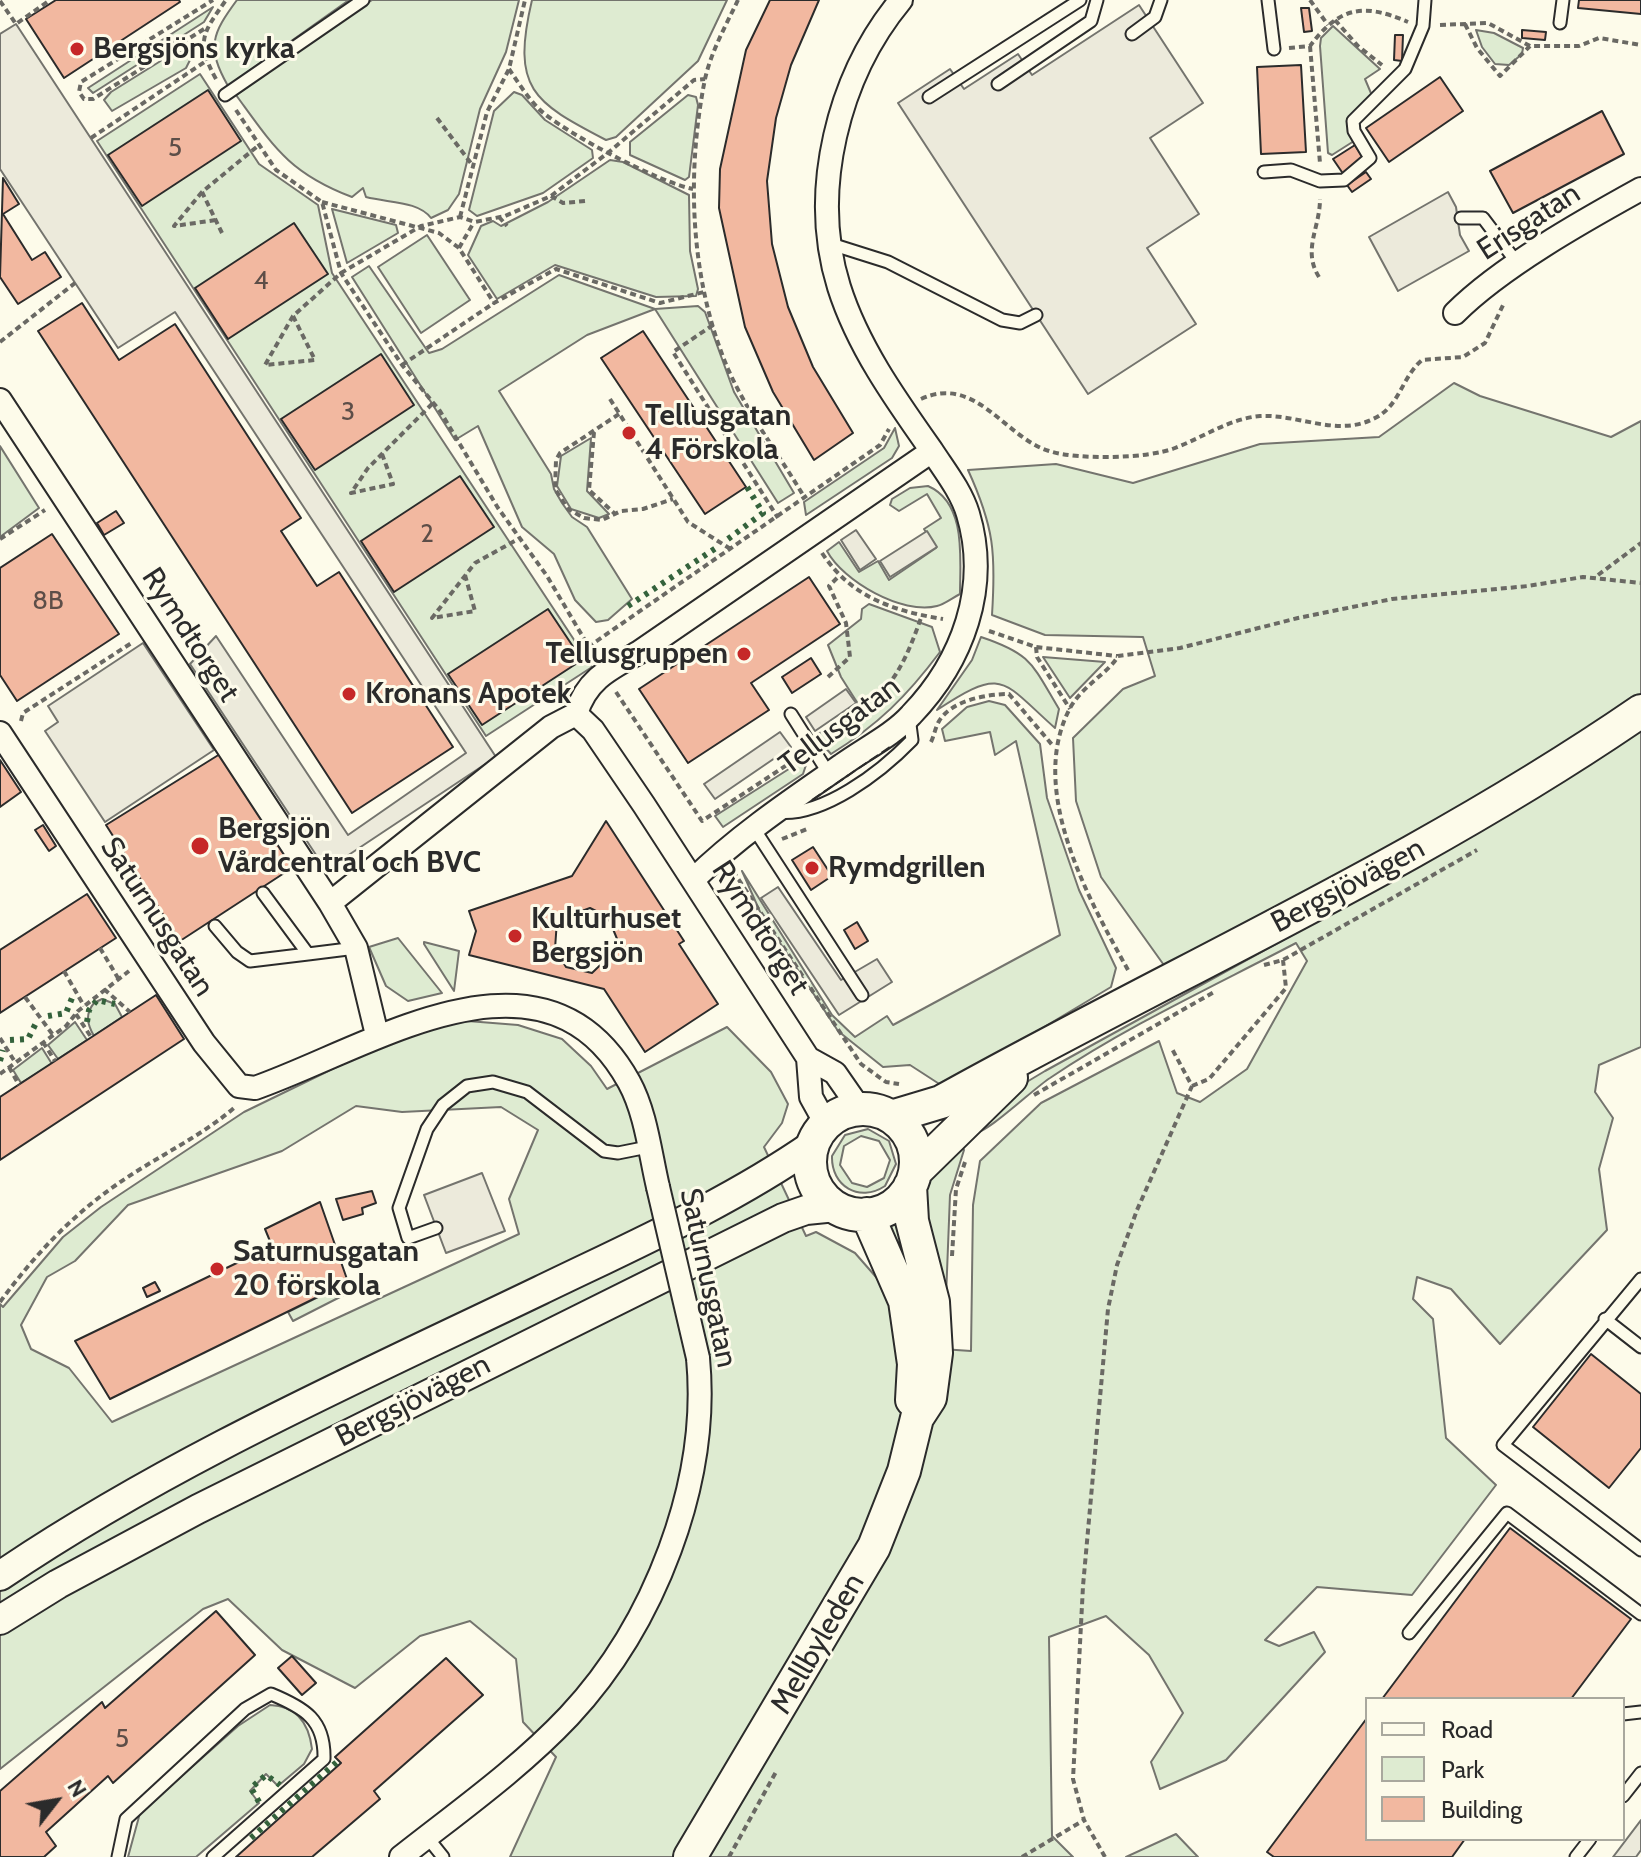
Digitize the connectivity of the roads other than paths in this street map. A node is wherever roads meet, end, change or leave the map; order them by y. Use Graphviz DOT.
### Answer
graph roads {
  1 [pos="363,0"];
  2 [pos="901,0"];
  3 [pos="1080,0"];
  4 [pos="1097,0"];
  5 [pos="1161,0"];
  6 [pos="1268,0"];
  7 [pos="1425,0"];
  8 [pos="1563,0"];
  9 [pos="1560,23"];
  10 [pos="1132,34"];
  11 [pos="1274,49"];
  12 [pos="998,84"];
  13 [pos="225,95"];
  14 [pos="929,97"];
  15 [pos="1264,172"];
  16 [pos="1641,189"];
  17 [pos="1461,218"];
  18 [pos="831,244"];
  19 [pos="1518,265"];
  20 [pos="1455,313"];
  21 [pos="1036,315"];
  22 [pos="0,400"];
  23 [pos="932,451"];
  24 [pos="1641,711"];
  25 [pos="576,714"];
  26 [pos="791,714"];
  27 [pos="909,717"];
  28 [pos="3,738"];
  29 [pos="829,774"];
  30 [pos="776,812"];
  31 [pos="753,827"];
  32 [pos="693,880"];
  33 [pos="263,893"];
  34 [pos="330,903"];
  35 [pos="215,926"];
  36 [pos="356,948"];
  37 [pos="308,954"];
  38 [pos="862,995"];
  39 [pos="377,1035"];
  40 [pos="1047,1047"];
  41 [pos="808,1058"];
  42 [pos="876,1113"];
  43 [pos="820,1134"];
  44 [pos="648,1147"];
  45 [pos="913,1179"];
  46 [pos="852,1211"];
  47 [pos="436,1228"];
  48 [pos="1641,1279"];
  49 [pos="1605,1319"];
  50 [pos="1641,1347"];
  51 [pos="917,1418"];
  52 [pos="1641,1550"];
  53 [pos="0,1576"];
  54 [pos="1641,1614"];
  55 [pos="0,1620"];
  56 [pos="1409,1633"];
  57 [pos="1641,1773"];
  58 [pos="1625,1793"];
  59 [pos="427,1837"];
  60 [pos="1588,1841"];
  61 [pos="118,1857"];
  62 [pos="213,1857"];
  63 [pos="401,1857"];
  64 [pos="443,1857"];
  65 [pos="690,1857"];
  66 [pos="1576,1857"];
  1 -- 13 [label="lane"];
  2 -- 18 [label="street, Tellusgatan"];
  3 -- 14 [label="lane"];
  4 -- 12 [label="lane"];
  5 -- 10 [label="lane"];
  6 -- 11 [label="lane"];
  7 -- 15 [label="lane"];
  8 -- 9 [label="lane"];
  16 -- 19 [label="street, Erisgatan"];
  17 -- 19 [label="lane"];
  18 -- 21 [label="lane"];
  18 -- 23 [label="street, Tellusgatan"];
  19 -- 20 [label="street, Erisgatan"];
  22 -- 34 [label="street, Rymdtorget"];
  23 -- 25 [label="street"];
  23 -- 27 [label="street, Tellusgatan"];
  24 -- 40 [label="main road, Bergsjövägen"];
  25 -- 32 [label="street, Rymdtorget"];
  25 -- 34 [label="street"];
  26 -- 29 [label="lane"];
  27 -- 29 [label="street, Tellusgatan"];
  27 -- 30 [label="lane"];
  28 -- 39 [label="street, Saturnusgatan"];
  29 -- 30 [label="street, Tellusgatan"];
  30 -- 31 [label="street, Tellusgatan"];
  31 -- 32 [label="street, Tellusgatan"];
  31 -- 38 [label="lane"];
  32 -- 41 [label="street, Rymdtorget"];
  33 -- 37 [label="lane"];
  34 -- 36 [label="street, Rymdtorget"];
  35 -- 37 [label="lane"];
  36 -- 37 [label="lane"];
  36 -- 39 [label="street"];
  39 -- 44 [label="street, Saturnusgatan"];
  40 -- 42 [label="main road, Bergsjövägen"];
  40 -- 45 [label="main road, Bergsjövägen"];
  41 -- 42 [label="street, Rymdtorget"];
  41 -- 43 [label="street, Rymdtorget"];
  42 -- 43 [label="main road, Bergsjövägen"];
  42 -- 45 [label="main road"];
  43 -- 46 [label="main road"];
  43 -- 53 [label="street, Bergsjövägen"];
  44 -- 47 [label="lane"];
  44 -- 59 [label="street, Saturnusgatan, bridge"];
  45 -- 46 [label="main road, Bergsjövägen"];
  45 -- 51 [label="main road, Mellbyleden"];
  46 -- 51 [label="main road, Mellbyleden"];
  46 -- 55 [label="street, Bergsjövägen"];
  48 -- 49 [label="lane"];
  49 -- 50 [label="lane"];
  49 -- 52 [label="lane"];
  51 -- 65 [label="main road, Mellbyleden"];
  54 -- 56 [label="lane"];
  57 -- 58 [label="lane"];
  59 -- 63 [label="street, Saturnusgatan"];
  59 -- 64 [label="lane"];
  60 -- 66 [label="lane"];
  61 -- 62 [label="lane"];
}
